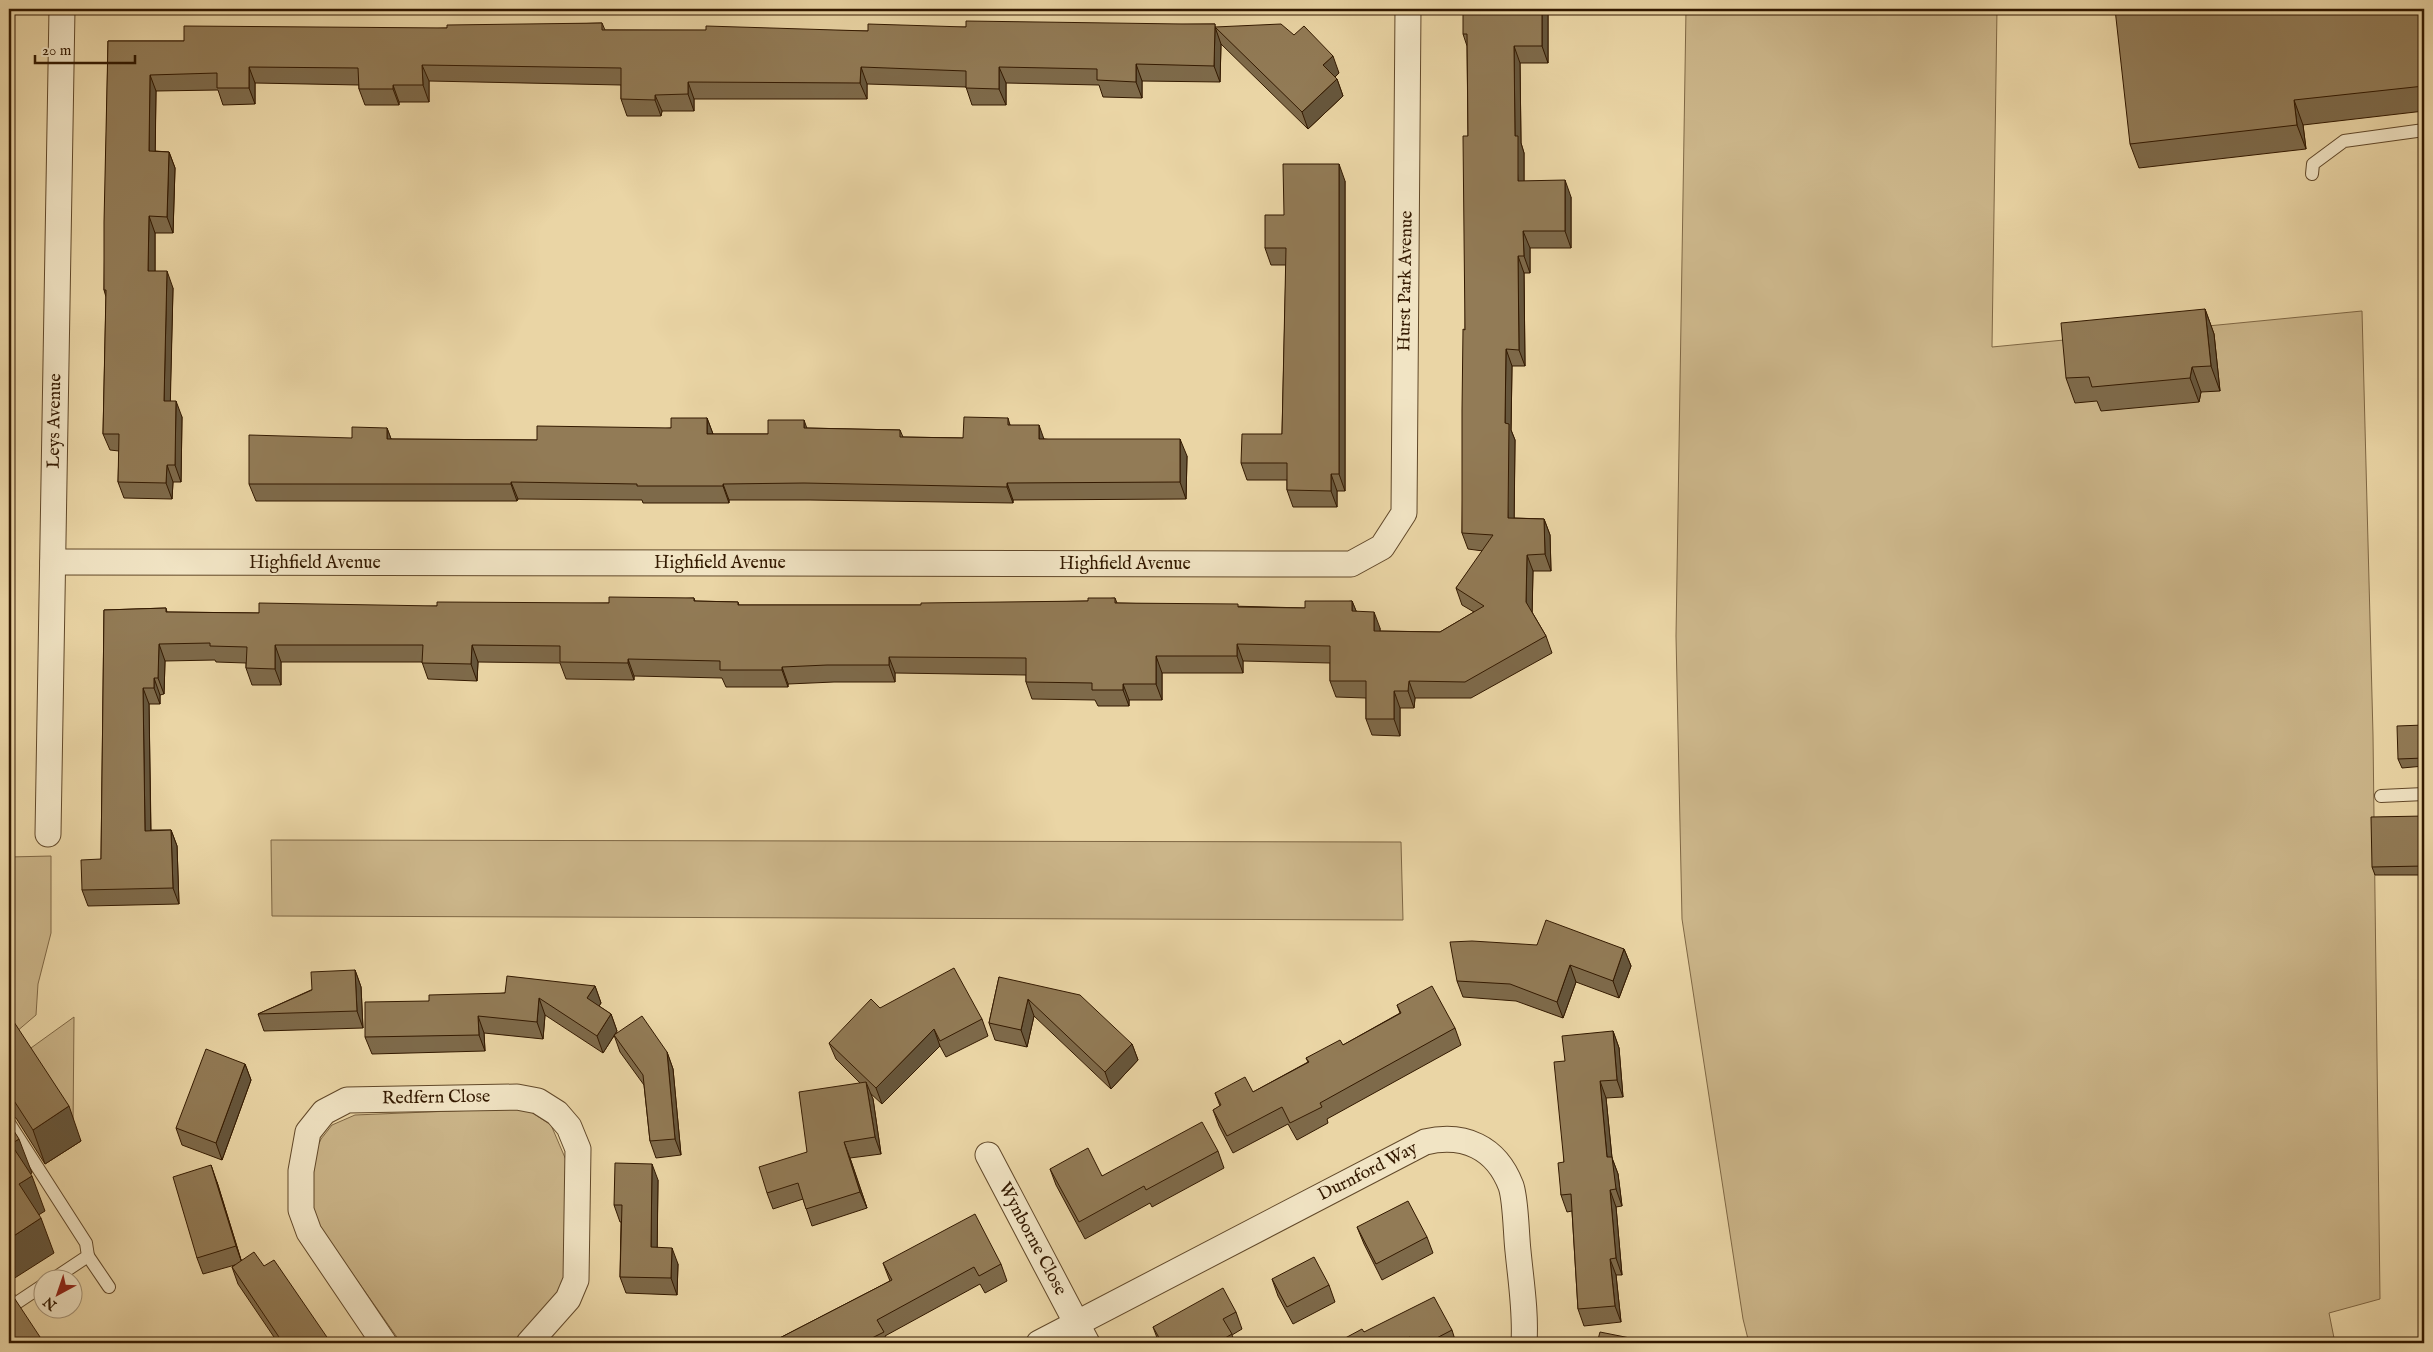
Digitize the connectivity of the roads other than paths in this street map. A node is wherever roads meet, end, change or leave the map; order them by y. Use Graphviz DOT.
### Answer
graph roads {
  1 [pos="62,9"];
  2 [pos="1408,9"];
  3 [pos="2424,130"];
  4 [pos="2312,174"];
  5 [pos="1382,547"];
  6 [pos="52,562"];
  7 [pos="2424,794"];
  8 [pos="2380,796"];
  9 [pos="48,834"];
  10 [pos="9,1123"];
  11 [pos="988,1155"];
  12 [pos="88,1256"];
  13 [pos="67,1270"];
  14 [pos="108,1288"];
  15 [pos="32,1293"];
  16 [pos="9,1308"];
  17 [pos="1082,1333"];
  18 [pos="384,1343"];
  19 [pos="530,1343"];
  20 [pos="1038,1343"];
  21 [pos="1524,1343"];
  1 -- 6 [label="street, Leys Avenue"];
  2 -- 5 [label="street, Hurst Park Avenue"];
  3 -- 4 [label="lane"];
  5 -- 6 [label="street, Highfield Avenue"];
  6 -- 9 [label="street, Leys Avenue"];
  7 -- 8 [label="lane"];
  10 -- 12 [label="lane"];
  11 -- 17 [label="street, Wynborne Close"];
  12 -- 13 [label="lane"];
  12 -- 14 [label="lane"];
  15 -- 16 [label="lane"];
  17 -- 20 [label="street"];
  17 -- 21 [label="street, Durnford Way"];
  18 -- 19 [label="street, Redfern Close"];
}
